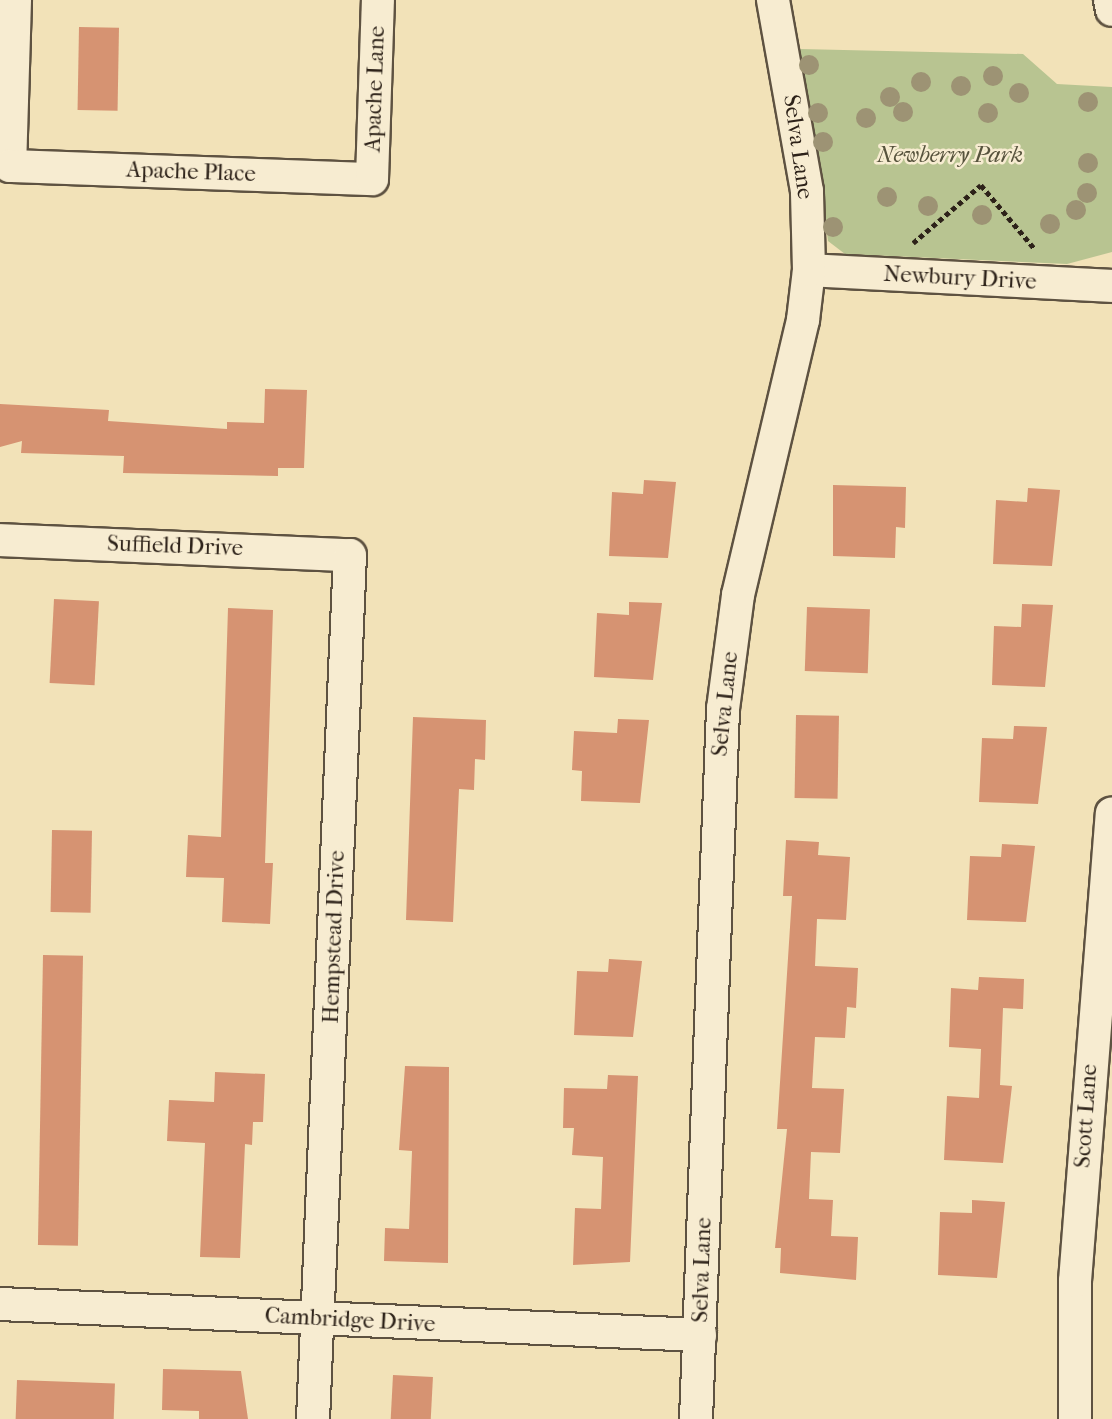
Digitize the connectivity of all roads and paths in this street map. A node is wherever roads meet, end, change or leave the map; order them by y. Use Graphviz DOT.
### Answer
graph roads {
  1 [pos="15,0"];
  2 [pos="378,0"];
  3 [pos="773,0"];
  4 [pos="1110,0"];
  5 [pos="1112,10"];
  6 [pos="372,179"];
  7 [pos="913,243"];
  8 [pos="1034,248"];
  9 [pos="809,270"];
  10 [pos="1112,286"];
  11 [pos="0,540"];
  12 [pos="350,555"];
  13 [pos="1112,813"];
  14 [pos="0,1304"];
  15 [pos="318,1318"];
  16 [pos="700,1335"];
  17 [pos="313,1419"];
  18 [pos="696,1419"];
  19 [pos="1075,1419"];
  1 -- 6 [label="street, Apache Place"];
  2 -- 6 [label="street, Apache Lane"];
  3 -- 9 [label="street, Selva Lane"];
  4 -- 5 [label="street"];
  7 -- 8 [label="path"];
  9 -- 10 [label="street, Newbury Drive"];
  9 -- 16 [label="street, Selva Lane"];
  11 -- 12 [label="street, Suffield Drive"];
  12 -- 15 [label="street, Hempstead Drive"];
  13 -- 19 [label="street, Scott Lane"];
  14 -- 15 [label="street, Cambridge Drive"];
  15 -- 16 [label="street, Cambridge Drive"];
  15 -- 17 [label="street, Hempstead Drive"];
  16 -- 18 [label="street, Selva Lane"];
}
